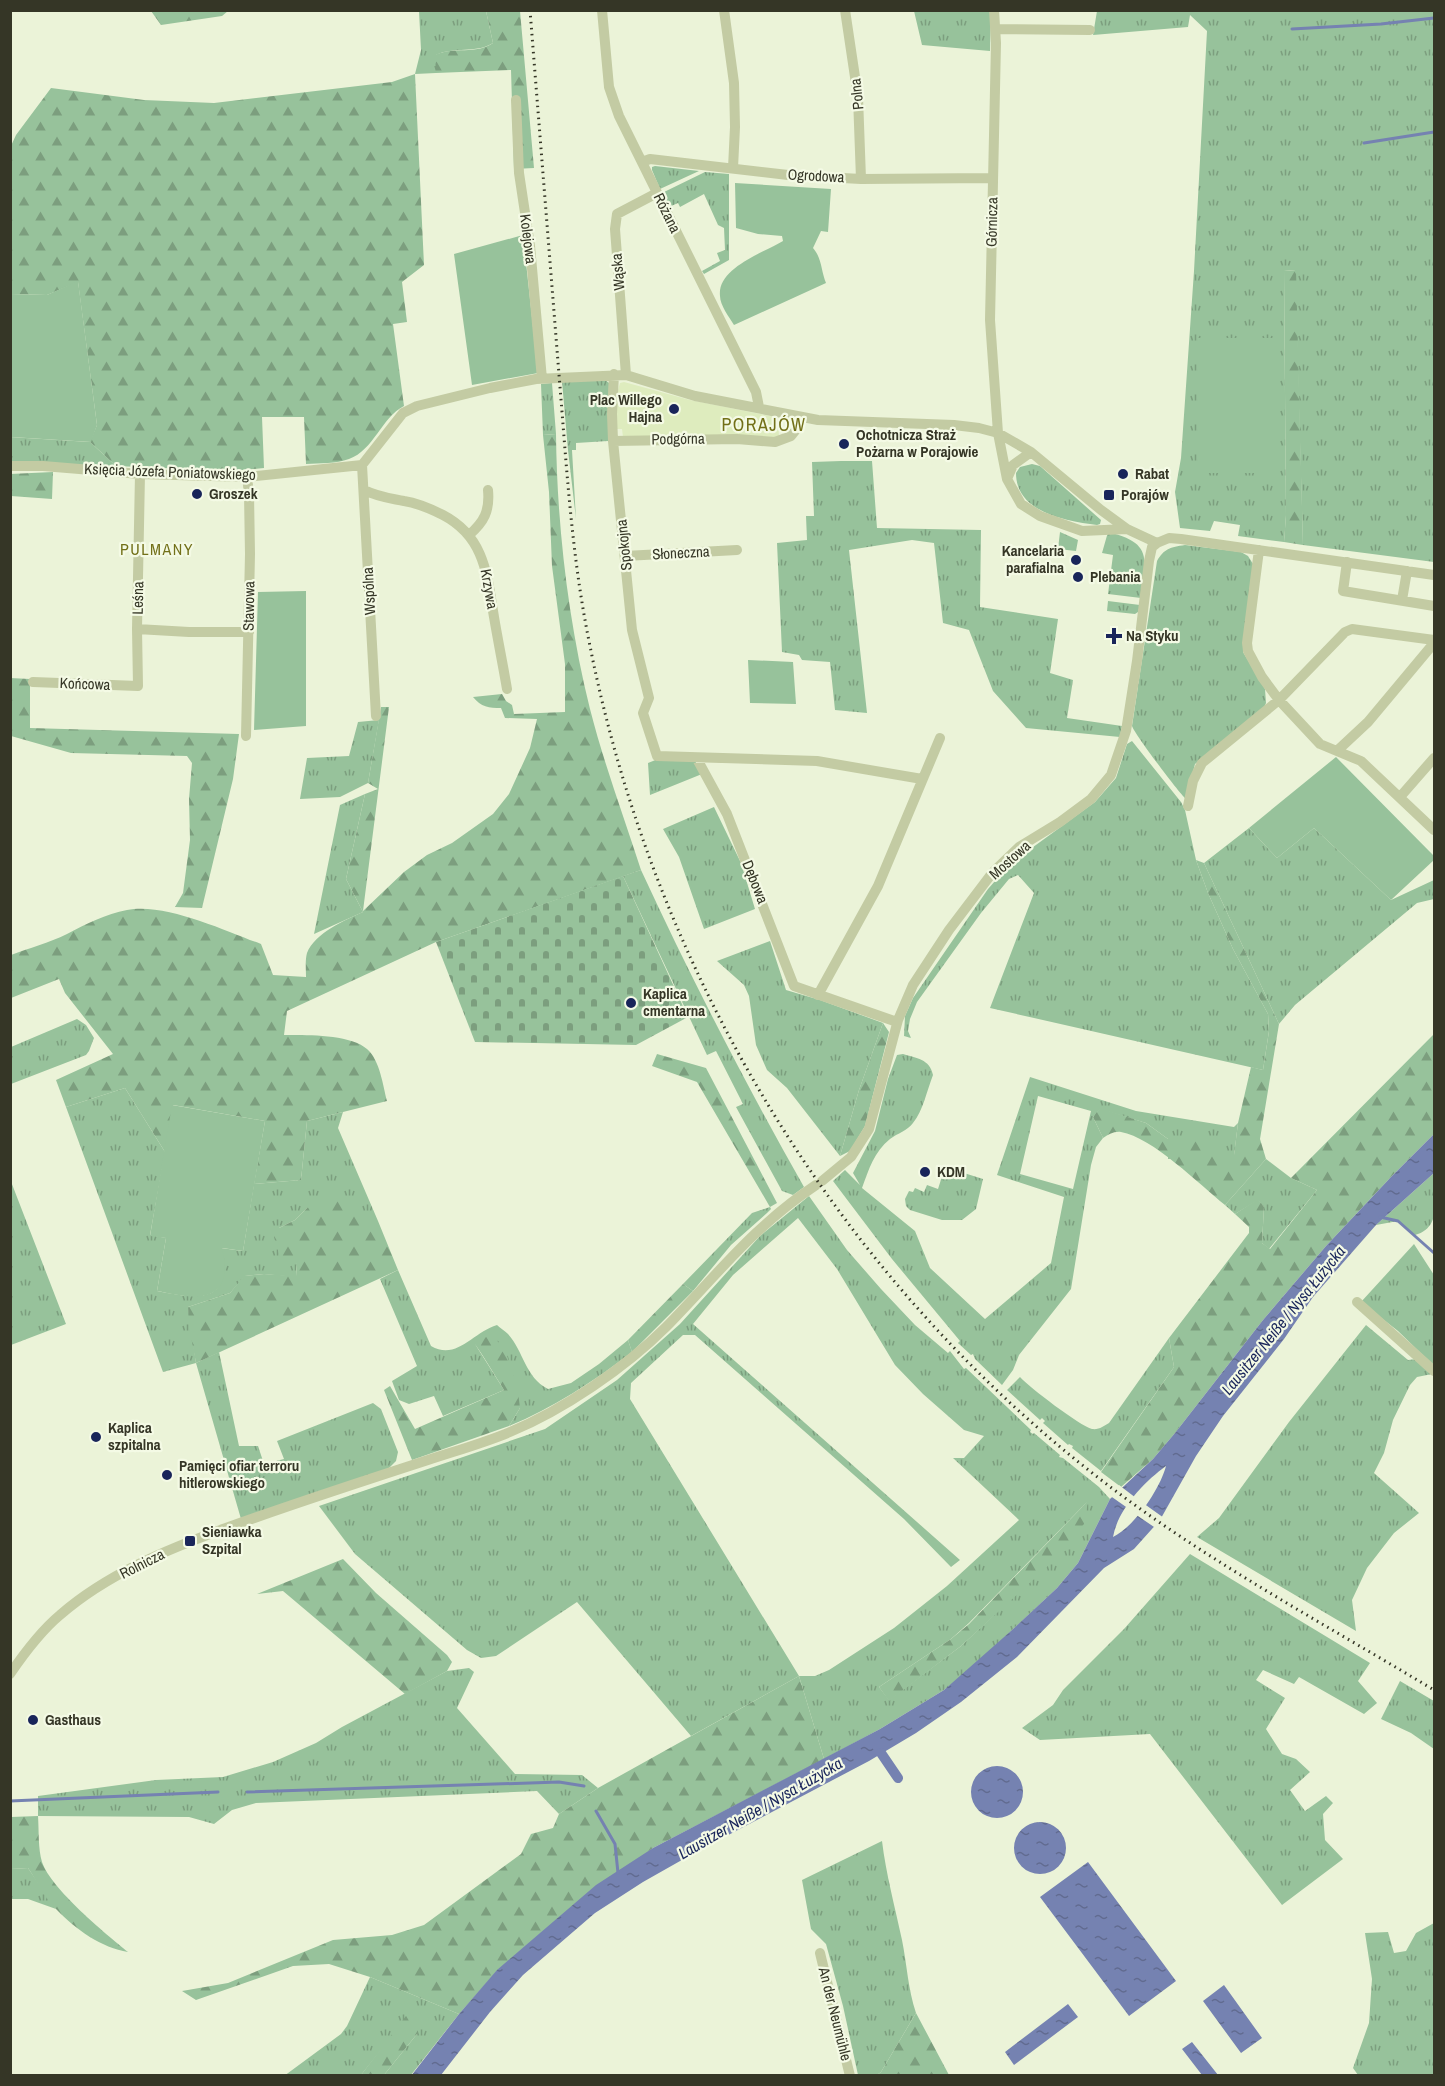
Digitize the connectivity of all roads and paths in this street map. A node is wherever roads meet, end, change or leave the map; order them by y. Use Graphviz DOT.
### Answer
graph roads {
  1 [pos="602,10"];
  2 [pos="724,10"];
  3 [pos="845,10"];
  4 [pos="994,10"];
  5 [pos="996,29"];
  6 [pos="1090,30"];
  7 [pos="516,100"];
  8 [pos="642,162"];
  9 [pos="733,168"];
  10 [pos="992,178"];
  11 [pos="861,179"];
  12 [pos="657,193"];
  13 [pos="614,374"];
  14 [pos="626,375"];
  15 [pos="542,379"];
  16 [pos="759,407"];
  17 [pos="802,417"];
  18 [pos="998,433"];
  19 [pos="613,441"];
  20 [pos="1031,452"];
  21 [pos="362,465"];
  22 [pos="10,466"];
  23 [pos="140,474"];
  24 [pos="246,477"];
  25 [pos="1007,479"];
  26 [pos="364,490"];
  27 [pos="488,490"];
  28 [pos="1126,529"];
  29 [pos="468,535"];
  30 [pos="1157,543"];
  31 [pos="736,550"];
  32 [pos="1259,550"];
  33 [pos="625,556"];
  34 [pos="1347,562"];
  35 [pos="1407,571"];
  36 [pos="1434,575"];
  37 [pos="1401,600"];
  38 [pos="1434,606"];
  39 [pos="137,629"];
  40 [pos="249,632"];
  41 [pos="1434,642"];
  42 [pos="33,682"];
  43 [pos="138,686"];
  44 [pos="507,689"];
  45 [pos="1279,700"];
  46 [pos="376,716"];
  47 [pos="246,736"];
  48 [pos="940,738"];
  49 [pos="1338,750"];
  50 [pos="1434,758"];
  51 [pos="697,759"];
  52 [pos="922,779"];
  53 [pos="1400,797"];
  54 [pos="1188,806"];
  55 [pos="1434,830"];
  56 [pos="818,995"];
  57 [pos="897,1022"];
  58 [pos="823,1180"];
  59 [pos="1357,1302"];
  60 [pos="1434,1371"];
  61 [pos="10,1674"];
  62 [pos="820,1953"];
  63 [pos="850,2076"];
  1 -- 8 [label="street, Różana"];
  2 -- 9 [label="street"];
  3 -- 11 [label="street, Polna"];
  4 -- 5 [label="street, Górnicza"];
  5 -- 6 [label="street"];
  5 -- 10 [label="street, Górnicza"];
  7 -- 15 [label="street, Kolejowa"];
  8 -- 9 [label="street, Ogrodowa"];
  8 -- 12 [label="street, Różana"];
  9 -- 11 [label="street, Ogrodowa"];
  10 -- 11 [label="street, Ogrodowa"];
  10 -- 18 [label="street, Górnicza"];
  12 -- 14 [label="street, Wąska"];
  12 -- 16 [label="street, Różana"];
  13 -- 14 [label="street"];
  13 -- 15 [label="street"];
  13 -- 19 [label="street, Spokojna"];
  14 -- 16 [label="street"];
  15 -- 21 [label="street"];
  16 -- 17 [label="street"];
  17 -- 18 [label="street"];
  17 -- 19 [label="street, Podgórna"];
  18 -- 20 [label="street"];
  18 -- 25 [label="street, Górnicza"];
  19 -- 33 [label="street, Spokojna"];
  20 -- 25 [label="street"];
  20 -- 28 [label="street"];
  21 -- 24 [label="street, Księcia Józefa Poniatowskiego"];
  21 -- 26 [label="street, Wspólna"];
  22 -- 23 [label="street, Księcia Józefa Poniatowskiego"];
  23 -- 24 [label="street, Księcia Józefa Poniatowskiego"];
  23 -- 39 [label="street, Leśna"];
  24 -- 40 [label="street, Stawowa"];
  25 -- 28 [label="street, Górnicza"];
  26 -- 29 [label="street, Krzywa"];
  26 -- 46 [label="street, Wspólna"];
  27 -- 29 [label="street"];
  28 -- 30 [label="street"];
  29 -- 44 [label="street, Krzywa"];
  30 -- 32 [label="street"];
  30 -- 57 [label="street, Mostowa"];
  31 -- 33 [label="street, Słoneczna"];
  32 -- 34 [label="street"];
  32 -- 45 [label="street"];
  33 -- 51 [label="street, Spokojna"];
  34 -- 35 [label="street"];
  34 -- 37 [label="street"];
  35 -- 36 [label="street"];
  35 -- 37 [label="street"];
  37 -- 38 [label="street"];
  39 -- 40 [label="street"];
  39 -- 43 [label="street, Leśna"];
  40 -- 47 [label="street, Stawowa"];
  41 -- 45 [label="street"];
  41 -- 49 [label="street"];
  42 -- 43 [label="street, Końcowa"];
  45 -- 49 [label="street"];
  45 -- 54 [label="street"];
  48 -- 52 [label="street"];
  49 -- 53 [label="street"];
  50 -- 53 [label="street"];
  51 -- 52 [label="street"];
  51 -- 56 [label="street, Dębowa"];
  52 -- 56 [label="street"];
  53 -- 55 [label="street"];
  56 -- 57 [label="street, Dębowa"];
  57 -- 58 [label="street, Mostowa"];
  58 -- 61 [label="street, Rolnicza"];
  59 -- 60 [label="street"];
  62 -- 63 [label="street, An der Neumühle"];
}
